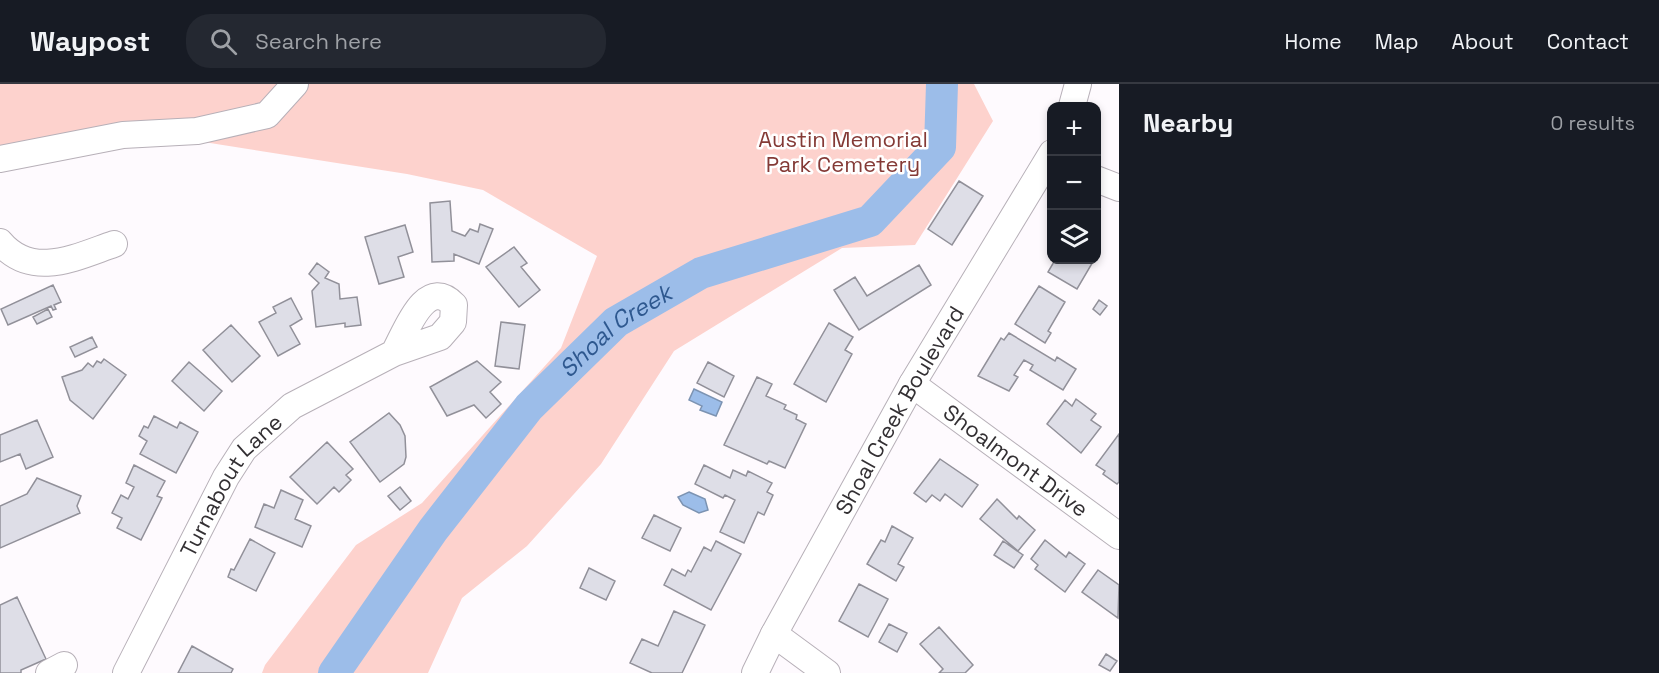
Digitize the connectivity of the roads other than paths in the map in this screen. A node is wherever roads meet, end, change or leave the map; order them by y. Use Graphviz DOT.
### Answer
graph roads {
  1 [pos="295,84"];
  2 [pos="1078,84"];
  3 [pos="1073,102"];
  4 [pos="0,159"];
  5 [pos="1047,164"];
  6 [pos="1101,181"];
  7 [pos="1119,188"];
  8 [pos="0,242"];
  9 [pos="114,244"];
  10 [pos="394,353"];
  11 [pos="912,384"];
  12 [pos="1119,536"];
  13 [pos="774,634"];
  14 [pos="126,673"];
  15 [pos="755,673"];
  16 [pos="827,673"];
  1 -- 4 [label="street"];
  2 -- 3 [label="street"];
  5 -- 11 [label="street, Shoal Creek Boulevard"];
  6 -- 7 [label="street"];
  8 -- 9 [label="street"];
  10 -- 14 [label="street, Turnabout Lane"];
  11 -- 12 [label="street, Shoalmont Drive"];
  11 -- 13 [label="street, Shoal Creek Boulevard"];
  13 -- 15 [label="street, Shoal Creek Boulevard"];
  13 -- 16 [label="street"];
}
